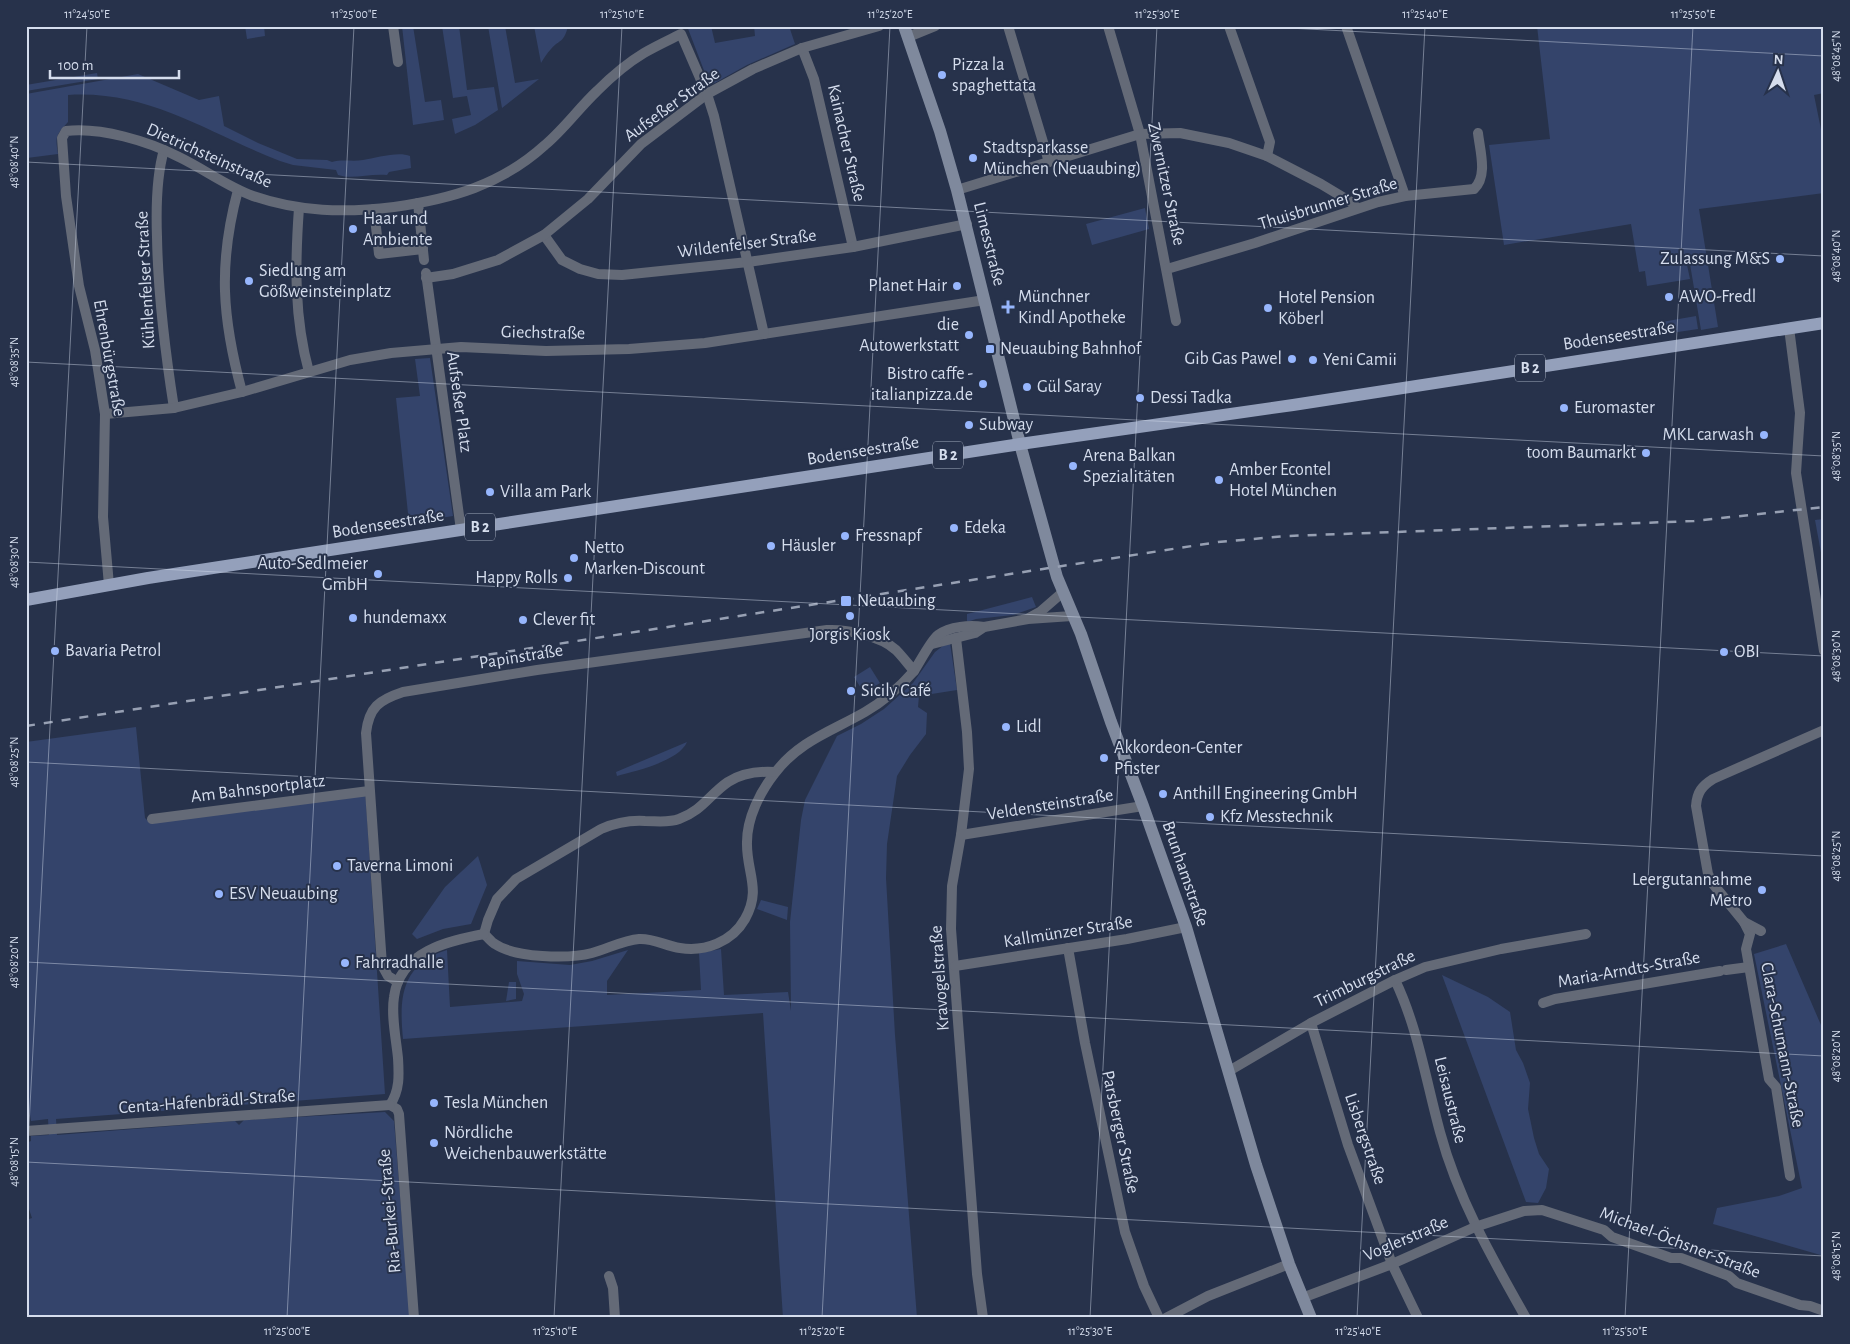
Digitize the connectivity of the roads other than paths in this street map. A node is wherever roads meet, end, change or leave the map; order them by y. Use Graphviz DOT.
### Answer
graph roads {
  1 [pos="393,26"];
  2 [pos="879,26"];
  3 [pos="936,26"];
  4 [pos="1008,26"];
  5 [pos="1108,26"];
  6 [pos="1229,26"];
  7 [pos="1346,26"];
  8 [pos="906,32"];
  9 [pos="802,48"];
  10 [pos="398,62"];
  11 [pos="707,94"];
  12 [pos="1478,133"];
  13 [pos="1140,134"];
  14 [pos="62,138"];
  15 [pos="164,150"];
  16 [pos="1267,156"];
  17 [pos="1049,162"];
  18 [pos="238,190"];
  19 [pos="957,190"];
  20 [pos="1405,196"];
  21 [pos="418,203"];
  22 [pos="299,208"];
  23 [pos="1357,208"];
  24 [pos="374,209"];
  25 [pos="967,224"];
  26 [pos="544,235"];
  27 [pos="853,247"];
  28 [pos="748,262"];
  29 [pos="1167,269"];
  30 [pos="453,274"];
  31 [pos="985,300"];
  32 [pos="1176,321"];
  33 [pos="1824,323"];
  34 [pos="1789,328"];
  35 [pos="764,334"];
  36 [pos="436,349"];
  37 [pos="309,372"];
  38 [pos="242,392"];
  39 [pos="174,408"];
  40 [pos="105,414"];
  41 [pos="1020,444"];
  42 [pos="461,530"];
  43 [pos="109,585"];
  44 [pos="1063,592"];
  45 [pos="26,600"];
  46 [pos="1072,616"];
  47 [pos="1028,619"];
  48 [pos="984,627"];
  49 [pos="956,638"];
  50 [pos="932,644"];
  51 [pos="1824,651"];
  52 [pos="914,671"];
  53 [pos="1824,730"];
  54 [pos="776,772"];
  55 [pos="369,791"];
  56 [pos="1143,806"];
  57 [pos="152,819"];
  58 [pos="961,835"];
  59 [pos="1744,922"];
  60 [pos="1186,927"];
  61 [pos="1760,931"];
  62 [pos="484,934"];
  63 [pos="1586,934"];
  64 [pos="1068,948"];
  65 [pos="955,966"];
  66 [pos="1749,967"];
  67 [pos="1395,980"];
  68 [pos="398,982"];
  69 [pos="1543,1003"];
  70 [pos="1311,1023"];
  71 [pos="1229,1071"];
  72 [pos="390,1105"];
  73 [pos="26,1131"];
  74 [pos="1790,1176"];
  75 [pos="1524,1211"];
  76 [pos="1476,1227"];
  77 [pos="1289,1264"];
  78 [pos="1392,1264"];
  79 [pos="609,1276"];
  80 [pos="1302,1298"];
  81 [pos="1824,1311"];
  82 [pos="414,1318"];
  83 [pos="615,1318"];
  84 [pos="983,1318"];
  85 [pos="1159,1318"];
  86 [pos="1166,1318"];
  87 [pos="1311,1318"];
  88 [pos="1418,1318"];
  89 [pos="1526,1318"];
  1 -- 10 [label="street"];
  2 -- 9 [label="street, Aufseßer Straße"];
  3 -- 8 [label="street"];
  4 -- 17 [label="street"];
  5 -- 13 [label="street, Zwernitzer Straße"];
  6 -- 16 [label="street"];
  7 -- 20 [label="street"];
  8 -- 19 [label="street, Limesstraße"];
  9 -- 11 [label="street, Aufseßer Straße"];
  9 -- 27 [label="street, Kainacher Straße"];
  11 -- 21 [label="street, Dietrichsteinstraße"];
  11 -- 26 [label="street, Aufseßer Straße"];
  11 -- 28 [label="street"];
  12 -- 20 [label="street, Thuisbrunner Straße"];
  13 -- 16 [label="street"];
  13 -- 17 [label="street"];
  13 -- 29 [label="street, Zwernitzer Straße"];
  14 -- 15 [label="street, Dietrichsteinstraße"];
  14 -- 40 [label="street, Ehrenbürgstraße"];
  15 -- 18 [label="street, Dietrichsteinstraße"];
  15 -- 39 [label="street, Kühlenfelser Straße"];
  16 -- 23 [label="street"];
  17 -- 19 [label="street"];
  18 -- 22 [label="street, Dietrichsteinstraße"];
  18 -- 38 [label="street"];
  19 -- 25 [label="street, Limesstraße"];
  20 -- 23 [label="street, Thuisbrunner Straße"];
  21 -- 24 [label="street, Dietrichsteinstraße"];
  21 -- 24 [label="street"];
  22 -- 24 [label="street, Dietrichsteinstraße"];
  22 -- 37 [label="street"];
  23 -- 29 [label="street, Thuisbrunner Straße"];
  25 -- 27 [label="street, Wildenfelser Straße"];
  25 -- 31 [label="street, Limesstraße"];
  26 -- 28 [label="street, Wildenfelser Straße"];
  26 -- 30 [label="street, Aufseßer Straße"];
  27 -- 28 [label="street, Wildenfelser Straße"];
  28 -- 35 [label="street"];
  29 -- 32 [label="street, Zwernitzer Straße"];
  30 -- 36 [label="street, Aufseßer Platz"];
  31 -- 35 [label="street, Giechstraße"];
  31 -- 41 [label="street, Limesstraße"];
  33 -- 34 [label="main road, Bodenseestraße / B 2"];
  34 -- 41 [label="main road, Bodenseestraße / B 2"];
  34 -- 51 [label="street"];
  35 -- 36 [label="street, Giechstraße"];
  36 -- 37 [label="street, Giechstraße"];
  36 -- 42 [label="street, Aufseßer Platz"];
  37 -- 38 [label="street, Giechstraße"];
  38 -- 39 [label="street, Giechstraße"];
  39 -- 40 [label="street, Giechstraße"];
  40 -- 43 [label="street, Ehrenbürgstraße"];
  41 -- 42 [label="main road, Bodenseestraße / B 2"];
  41 -- 44 [label="street, Brunhamstraße"];
  42 -- 43 [label="main road, Bodenseestraße / B 2"];
  43 -- 45 [label="main road, Bodenseestraße / B 2"];
  44 -- 46 [label="street, Brunhamstraße"];
  44 -- 47 [label="street"];
  46 -- 47 [label="street"];
  46 -- 56 [label="street, Brunhamstraße"];
  47 -- 48 [label="street"];
  48 -- 49 [label="street"];
  48 -- 50 [label="street"];
  49 -- 50 [label="street"];
  49 -- 58 [label="street, Kravogelstraße"];
  50 -- 52 [label="street"];
  52 -- 54 [label="street"];
  52 -- 55 [label="street, Papinstraße"];
  53 -- 59 [label="street"];
  54 -- 62 [label="street"];
  54 -- 62 [label="street"];
  55 -- 57 [label="street, Am Bahnsportplatz"];
  55 -- 68 [label="street, Papinstraße"];
  56 -- 58 [label="street, Veldensteinstraße"];
  56 -- 60 [label="street, Brunhamstraße"];
  58 -- 65 [label="street, Kravogelstraße"];
  59 -- 61 [label="street"];
  59 -- 66 [label="street, Clara-Schumann-Straße"];
  60 -- 64 [label="street, Kallmünzer Straße"];
  60 -- 71 [label="street, Brunhamstraße"];
  62 -- 68 [label="street"];
  63 -- 67 [label="street, Trimburgstraße"];
  64 -- 65 [label="street, Kallmünzer Straße"];
  64 -- 85 [label="street, Parsberger Straße"];
  65 -- 84 [label="street, Kravogelstraße"];
  66 -- 69 [label="street, Maria-Arndts-Straße"];
  66 -- 74 [label="street, Clara-Schumann-Straße"];
  67 -- 70 [label="street, Trimburgstraße"];
  67 -- 76 [label="street, Leisaustraße"];
  68 -- 72 [label="street"];
  70 -- 71 [label="street, Trimburgstraße"];
  70 -- 78 [label="street, Lisbergstraße"];
  71 -- 77 [label="street, Brunhamstraße"];
  72 -- 73 [label="street, Centa-Hafenbrädl-Straße"];
  72 -- 82 [label="street, Ria-Burkei-Straße"];
  75 -- 76 [label="street, Voglerstraße"];
  75 -- 81 [label="street, Michael-Öchsner-Straße"];
  76 -- 78 [label="street, Voglerstraße"];
  76 -- 89 [label="street, Leisaustraße"];
  77 -- 80 [label="street, Brunhamstraße"];
  77 -- 86 [label="street"];
  78 -- 80 [label="street, Voglerstraße"];
  78 -- 88 [label="street, Lisbergstraße"];
  79 -- 83 [label="street"];
  80 -- 87 [label="street, Brunhamstraße"];
}
